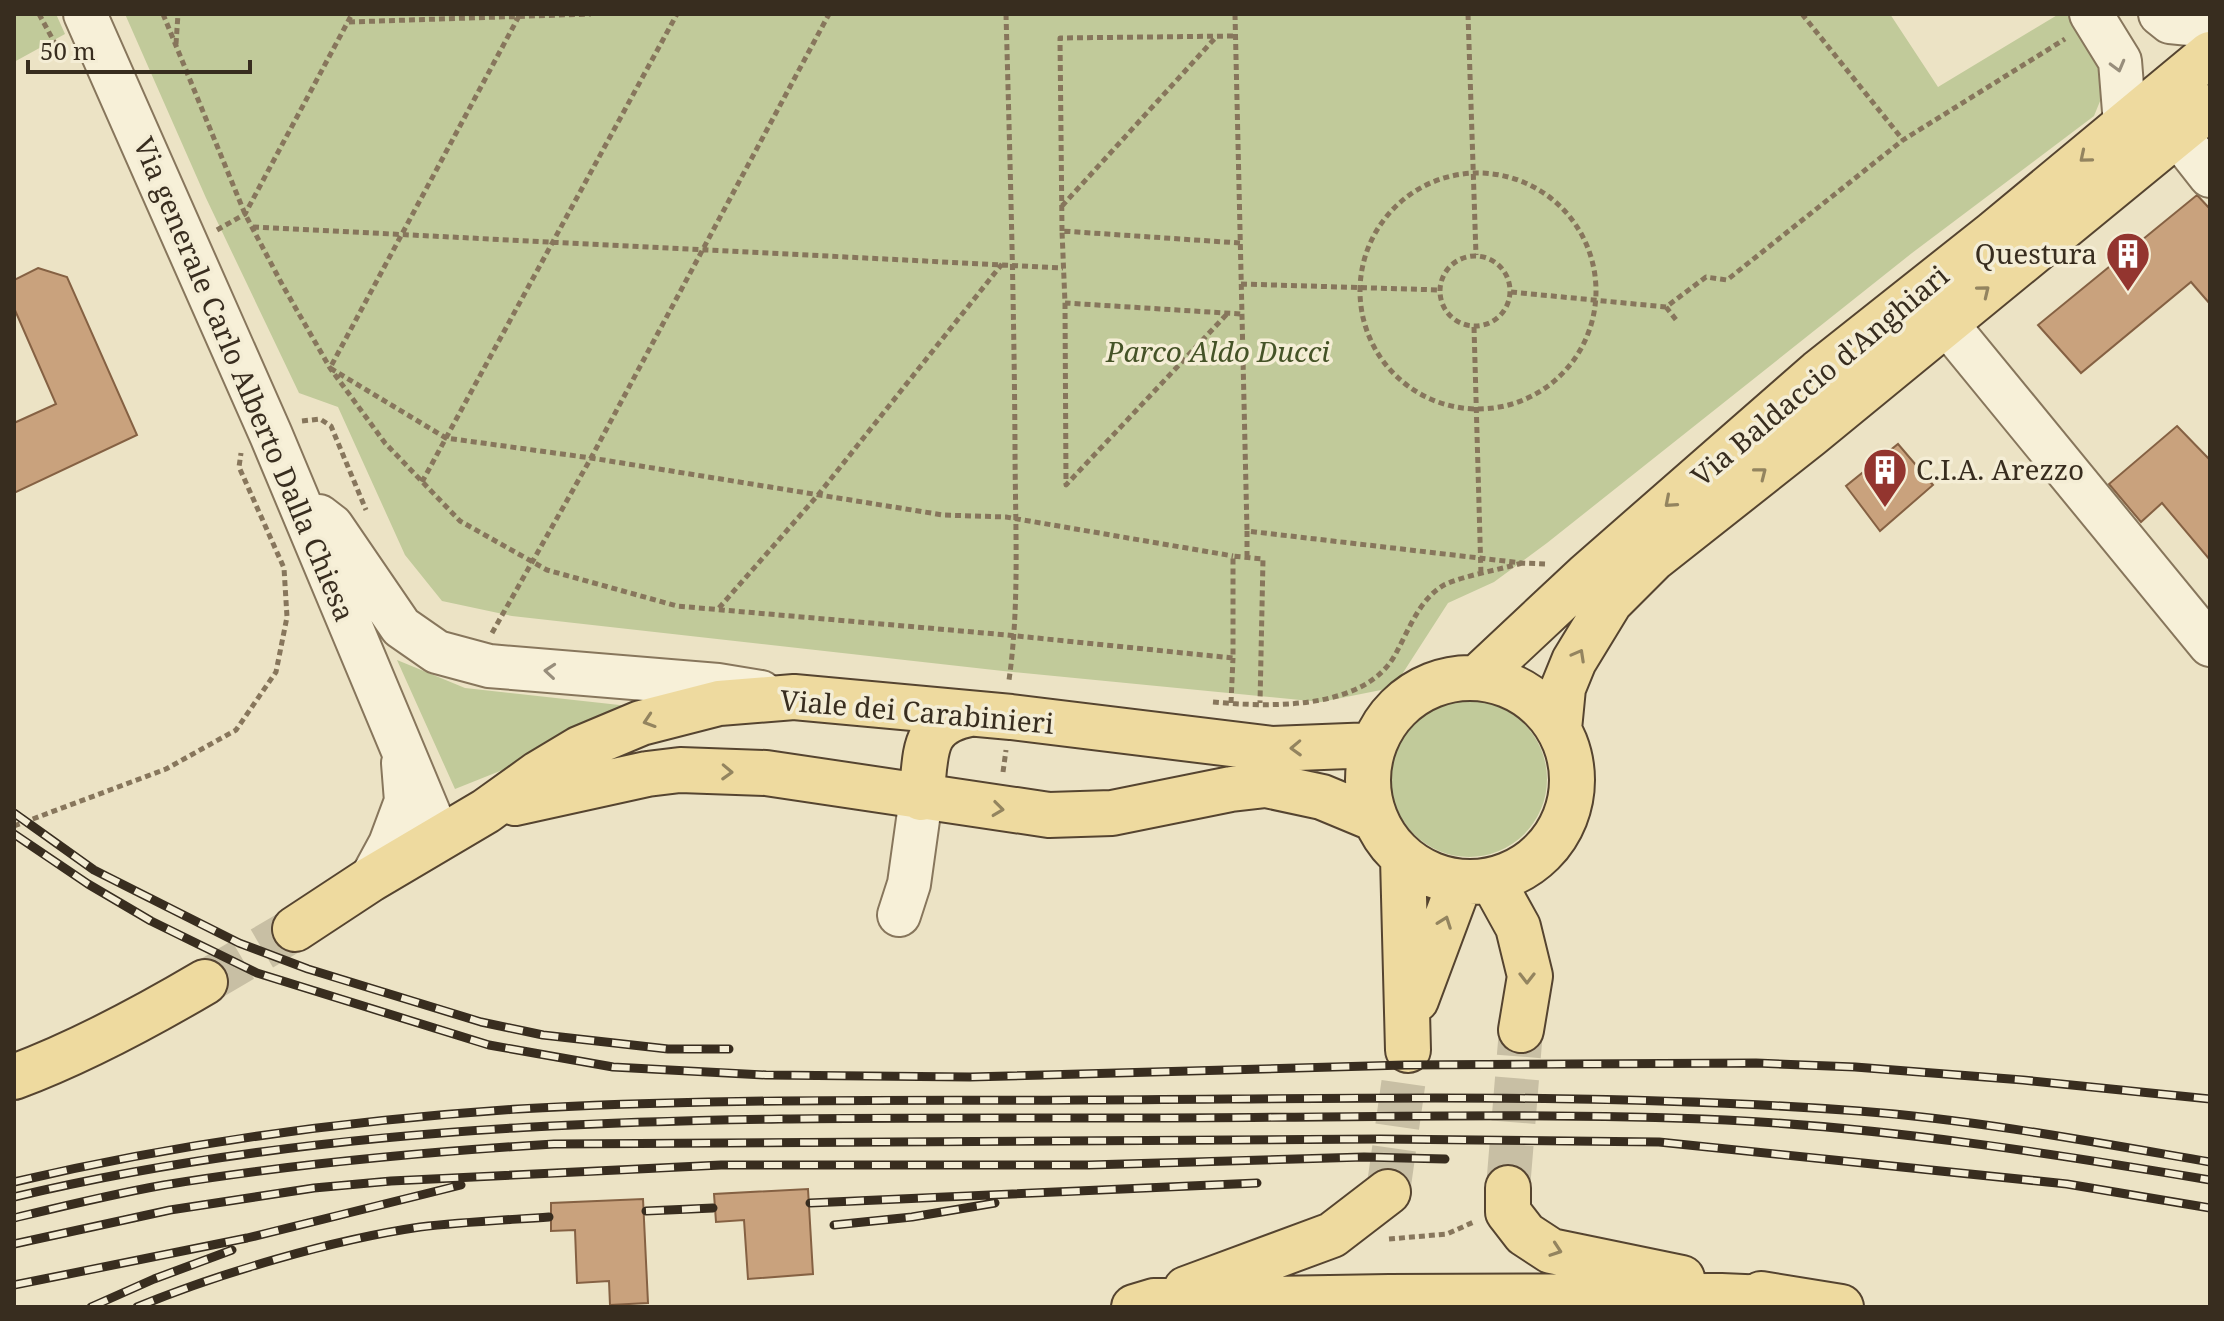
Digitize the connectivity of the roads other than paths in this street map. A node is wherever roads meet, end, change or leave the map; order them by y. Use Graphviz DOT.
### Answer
graph roads {
  1 [pos="85,14"];
  2 [pos="2160,14"];
  3 [pos="2078,26"];
  4 [pos="2210,26"];
  5 [pos="2210,54"];
  6 [pos="2210,107"];
  7 [pos="2125,124"];
  8 [pos="2177,134"];
  9 [pos="2210,176"];
  10 [pos="1946,323"];
  11 [pos="299,501"];
  12 [pos="2210,645"];
  13 [pos="1477,678"];
  14 [pos="794,697"];
  15 [pos="990,716"];
  16 [pos="1559,729"];
  17 [pos="1374,745"];
  18 [pos="401,746"];
  19 [pos="921,798"];
  20 [pos="486,811"];
  21 [pos="1375,819"];
  22 [pos="439,837"];
  23 [pos="1403,858"];
  24 [pos="371,879"];
  25 [pos="1476,881"];
  26 [pos="899,915"];
  27 [pos="295,929"];
  28 [pos="205,982"];
  29 [pos="1521,1030"];
  30 [pos="14,1077"];
  31 [pos="1388,1192"];
  32 [pos="1507,1193"];
  33 [pos="1721,1296"];
  34 [pos="1789,1299"];
  35 [pos="1144,1304"];
  36 [pos="1266,1307"];
  37 [pos="1678,1307"];
  38 [pos="1841,1307"];
  1 -- 11 [label="street, Via generale Carlo Alberto Dalla Chiesa"];
  2 -- 4 [label="street"];
  3 -- 7 [label="street, one-way"];
  5 -- 7 [label="main road, Via Baldaccio d'Anghiari"];
  6 -- 8 [label="main road, Via Baldaccio d'Anghiari"];
  7 -- 13 [label="main road, Via Baldaccio d'Anghiari, one-way"];
  8 -- 9 [label="street"];
  10 -- 8 [label="main road, Via Baldaccio d'Anghiari, one-way"];
  10 -- 12 [label="street"];
  16 -- 10 [label="main road, Via Baldaccio d'Anghiari, one-way"];
  14 -- 11 [label="street, one-way"];
  11 -- 18 [label="street, Via generale Carlo Alberto Dalla Chiesa"];
  13 -- 16 [label="main road"];
  13 -- 17 [label="main road"];
  14 -- 15 [label="main road, Viale dei Carabinieri"];
  14 -- 20 [label="main road, Viale dei Carabinieri, one-way"];
  17 -- 15 [label="main road, Viale dei Carabinieri, one-way"];
  15 -- 19 [label="main road"];
  16 -- 25 [label="main road"];
  17 -- 21 [label="main road"];
  18 -- 22 [label="street, Via generale Carlo Alberto Dalla Chiesa"];
  18 -- 24 [label="street, Via generale Carlo Alberto Dalla Chiesa"];
  20 -- 19 [label="main road, Viale dei Carabinieri, one-way"];
  19 -- 21 [label="main road, Viale dei Carabinieri, one-way"];
  19 -- 26 [label="street"];
  20 -- 22 [label="main road, Viale dei Carabinieri"];
  21 -- 23 [label="main road"];
  22 -- 24 [label="main road, Viale dei Carabinieri"];
  23 -- 25 [label="main road"];
  23 -- 25 [label="main road, one-way"];
  24 -- 27 [label="main road, Viale dei Carabinieri"];
  25 -- 29 [label="main road, one-way"];
  28 -- 30 [label="main road"];
  31 -- 35 [label="main road"];
  32 -- 34 [label="main road, one-way"];
  33 -- 34 [label="main road"];
  33 -- 35 [label="main road"];
  33 -- 37 [label="street"];
  34 -- 38 [label="main road"];
  35 -- 36 [label="street"];
}
